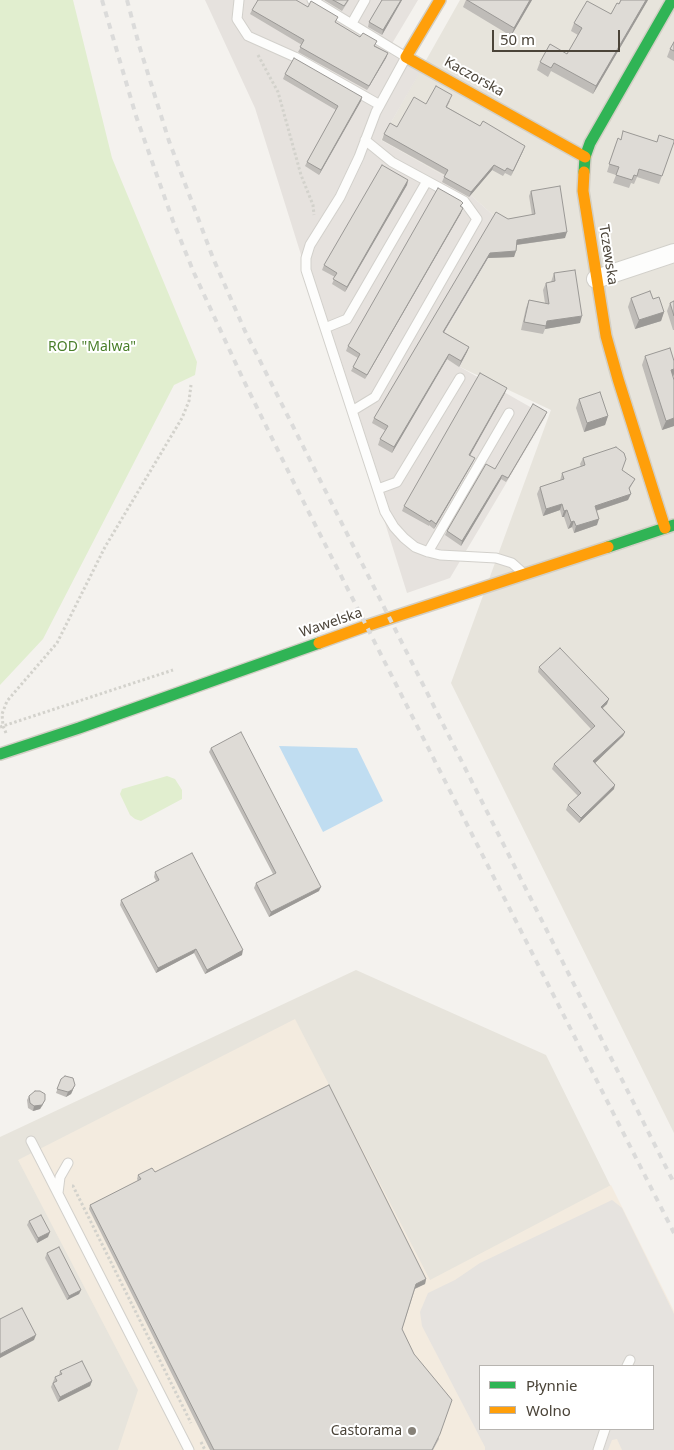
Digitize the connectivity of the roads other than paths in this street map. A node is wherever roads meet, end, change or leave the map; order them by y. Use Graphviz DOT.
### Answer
graph roads {
  1 [pos="239,0"];
  2 [pos="312,0"];
  3 [pos="365,0"];
  4 [pos="440,0"];
  5 [pos="672,0"];
  6 [pos="352,23"];
  7 [pos="406,57"];
  8 [pos="380,105"];
  9 [pos="366,140"];
  10 [pos="585,157"];
  11 [pos="427,181"];
  12 [pos="674,253"];
  13 [pos="596,279"];
  14 [pos="325,328"];
  15 [pos="460,378"];
  16 [pos="352,411"];
  17 [pos="509,413"];
  18 [pos="378,489"];
  19 [pos="670,527"];
  20 [pos="428,552"];
  21 [pos="525,575"];
  22 [pos="0,754"];
  23 [pos="31,1141"];
  24 [pos="68,1163"];
  25 [pos="58,1194"];
  26 [pos="606,1430"];
  27 [pos="189,1450"];
  28 [pos="598,1450"];
  1 -- 8 [label="lane"];
  2 -- 6 [label="lane"];
  3 -- 6 [label="lane"];
  4 -- 7 [label="street"];
  5 -- 10 [label="street, Tczewska"];
  6 -- 7 [label="lane"];
  7 -- 8 [label="lane"];
  7 -- 10 [label="street, Kaczorska"];
  8 -- 9 [label="lane"];
  9 -- 11 [label="lane"];
  9 -- 14 [label="lane"];
  10 -- 13 [label="street, Tczewska"];
  11 -- 14 [label="lane"];
  11 -- 16 [label="lane"];
  12 -- 13 [label="street"];
  13 -- 19 [label="street, Tczewska"];
  14 -- 16 [label="lane"];
  15 -- 18 [label="lane"];
  16 -- 18 [label="lane"];
  17 -- 20 [label="lane"];
  18 -- 20 [label="lane"];
  19 -- 21 [label="street, Wawelska"];
  20 -- 21 [label="lane"];
  21 -- 22 [label="street, Wawelska"];
  23 -- 25 [label="lane"];
  24 -- 25 [label="lane"];
  25 -- 27 [label="lane"];
  26 -- 28 [label="lane"];
}
